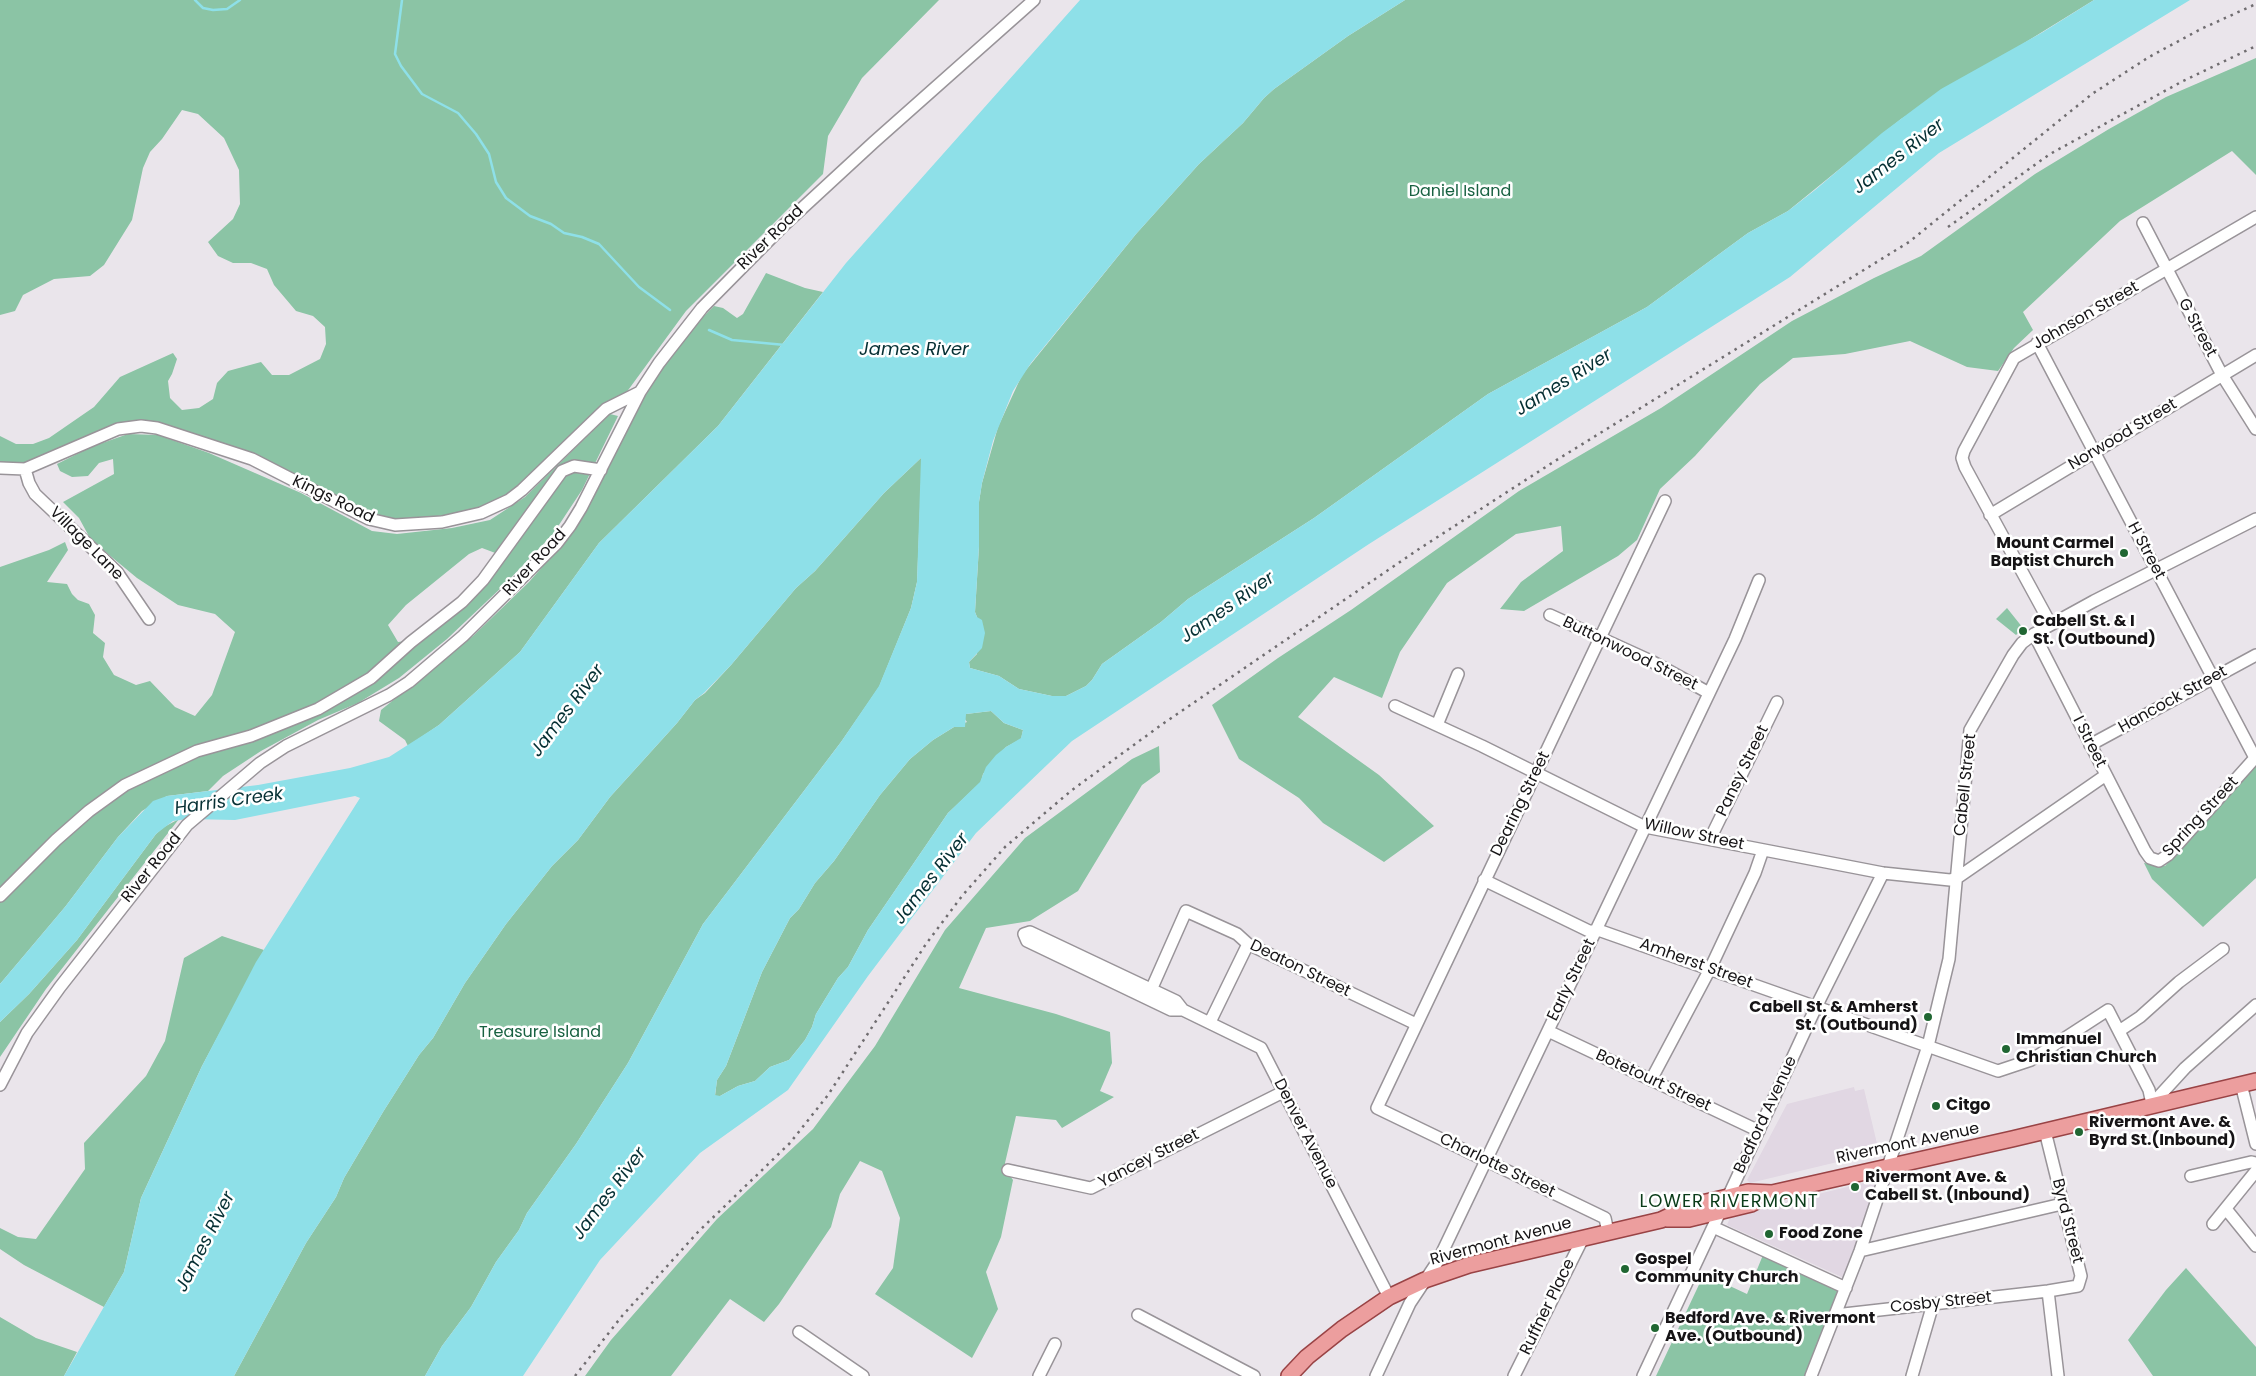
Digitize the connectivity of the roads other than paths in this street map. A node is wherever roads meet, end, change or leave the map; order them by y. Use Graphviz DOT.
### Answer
graph roads {
  1 [pos="1034,0"];
  2 [pos="2256,217"];
  3 [pos="2143,223"];
  4 [pos="2166,270"];
  5 [pos="2037,343"];
  6 [pos="2256,355"];
  7 [pos="2222,375"];
  8 [pos="640,392"];
  9 [pos="2256,429"];
  10 [pos="2095,453"];
  11 [pos="0,468"];
  12 [pos="25,469"];
  13 [pos="601,470"];
  14 [pos="1665,501"];
  15 [pos="1990,515"];
  16 [pos="2256,519"];
  17 [pos="2156,570"];
  18 [pos="1759,580"];
  19 [pos="1550,615"];
  20 [pos="149,619"];
  21 [pos="2050,624"];
  22 [pos="2034,634"];
  23 [pos="1601,638"];
  24 [pos="2256,655"];
  25 [pos="1458,674"];
  26 [pos="2212,677"];
  27 [pos="1709,693"];
  28 [pos="1776,702"];
  29 [pos="1395,706"];
  30 [pos="1437,725"];
  31 [pos="2090,745"];
  32 [pos="2255,758"];
  33 [pos="1536,773"];
  34 [pos="2106,775"];
  35 [pos="1645,828"];
  36 [pos="1710,839"];
  37 [pos="1763,850"];
  38 [pos="2145,851"];
  39 [pos="1883,873"];
  40 [pos="1956,878"];
  41 [pos="1484,880"];
  42 [pos="0,896"];
  43 [pos="1596,931"];
  44 [pos="1248,944"];
  45 [pos="2223,948"];
  46 [pos="1710,969"];
  47 [pos="1152,990"];
  48 [pos="2256,1005"];
  49 [pos="1816,1007"];
  50 [pos="1183,1010"];
  51 [pos="1210,1022"];
  52 [pos="1416,1024"];
  53 [pos="1548,1031"];
  54 [pos="2119,1031"];
  55 [pos="1928,1046"];
  56 [pos="1651,1080"];
  57 [pos="2249,1083"];
  58 [pos="0,1085"];
  59 [pos="1283,1092"];
  60 [pos="2152,1104"];
  61 [pos="1377,1108"];
  62 [pos="1759,1130"];
  63 [pos="2045,1131"];
  64 [pos="2256,1144"];
  65 [pos="1485,1160"];
  66 [pos="2256,1163"];
  67 [pos="1889,1166"];
  68 [pos="1008,1170"];
  69 [pos="2256,1171"];
  70 [pos="2191,1176"];
  71 [pos="1772,1193"];
  72 [pos="1728,1197"];
  73 [pos="2062,1204"];
  74 [pos="2226,1208"];
  75 [pos="1720,1212"];
  76 [pos="1666,1219"];
  77 [pos="2213,1224"];
  78 [pos="1713,1227"];
  79 [pos="1608,1232"];
  80 [pos="1582,1238"];
  81 [pos="2256,1246"];
  82 [pos="1860,1251"];
  83 [pos="1425,1280"];
  84 [pos="1846,1288"];
  85 [pos="2048,1291"];
  86 [pos="1389,1297"];
  87 [pos="1932,1304"];
  88 [pos="1138,1315"];
  89 [pos="1835,1315"];
  90 [pos="799,1332"];
  91 [pos="1055,1344"];
  92 [pos="863,1376"];
  93 [pos="1039,1376"];
  94 [pos="1254,1376"];
  95 [pos="1289,1376"];
  96 [pos="1376,1376"];
  97 [pos="1514,1376"];
  98 [pos="1642,1376"];
  99 [pos="1811,1376"];
  100 [pos="1912,1376"];
  101 [pos="2058,1376"];
  1 -- 8 [label="street, River Road"];
  2 -- 4 [label="street, Johnson Street"];
  3 -- 4 [label="street, G Street"];
  4 -- 5 [label="street, Johnson Street"];
  4 -- 7 [label="street, G Street"];
  5 -- 10 [label="street, H Street"];
  5 -- 15 [label="street, Johnson Street"];
  6 -- 7 [label="street, Norwood Street"];
  7 -- 9 [label="street, G Street"];
  7 -- 10 [label="street, Norwood Street"];
  8 -- 12 [label="street, Kings Road"];
  8 -- 13 [label="street, River Road"];
  10 -- 15 [label="street, Norwood Street"];
  10 -- 17 [label="street, H Street"];
  11 -- 12 [label="street, Kings Road"];
  12 -- 20 [label="street, Village Lane"];
  13 -- 42 [label="street"];
  13 -- 58 [label="street, River Road"];
  14 -- 23 [label="street, Dearing Street"];
  15 -- 21 [label="street"];
  16 -- 17 [label="street, Cabell Street"];
  17 -- 21 [label="street, Cabell Street"];
  17 -- 26 [label="street, H Street"];
  18 -- 27 [label="street, Early Street"];
  19 -- 23 [label="street, Buttonwood Street"];
  21 -- 22 [label="street, Cabell Street"];
  22 -- 31 [label="street, I Street"];
  22 -- 40 [label="street, Cabell Street"];
  23 -- 27 [label="street, Buttonwood Street"];
  23 -- 33 [label="street, Dearing Street"];
  24 -- 26 [label="street, Hancock Street"];
  25 -- 30 [label="street"];
  26 -- 31 [label="street, Hancock Street"];
  26 -- 32 [label="street, H Street"];
  27 -- 35 [label="street, Early Street"];
  28 -- 36 [label="street, Pansy Street"];
  29 -- 30 [label="street, Willow Street"];
  30 -- 33 [label="street, Willow Street"];
  31 -- 34 [label="street, I Street"];
  32 -- 38 [label="street, Spring Street"];
  33 -- 35 [label="street, Willow Street"];
  33 -- 41 [label="street, Dearing Street"];
  34 -- 38 [label="street, I Street"];
  34 -- 40 [label="street"];
  35 -- 36 [label="street, Willow Street"];
  35 -- 43 [label="street, Early Street"];
  36 -- 37 [label="street, Willow Street"];
  37 -- 39 [label="street, Willow Street"];
  37 -- 46 [label="street"];
  39 -- 40 [label="street, Willow Street"];
  39 -- 49 [label="street, Bedford Avenue"];
  40 -- 55 [label="street, Cabell Street"];
  41 -- 43 [label="street, Amherst Street"];
  41 -- 52 [label="street, Dearing Street"];
  43 -- 46 [label="street, Amherst Street"];
  43 -- 53 [label="street, Early Street"];
  44 -- 47 [label="street, Deaton Street"];
  44 -- 51 [label="street"];
  44 -- 52 [label="street, Deaton Street"];
  45 -- 54 [label="street"];
  46 -- 49 [label="street, Amherst Street"];
  46 -- 56 [label="street"];
  47 -- 50 [label="street, Denver Avenue"];
  47 -- 50 [label="street, Denver Avenue"];
  48 -- 60 [label="street"];
  49 -- 55 [label="street, Amherst Street"];
  49 -- 62 [label="street, Bedford Avenue"];
  50 -- 51 [label="street, Denver Avenue"];
  51 -- 59 [label="street, Denver Avenue"];
  52 -- 61 [label="street, Dearing Street"];
  53 -- 56 [label="street, Botetourt Street"];
  53 -- 65 [label="street, Early Street"];
  54 -- 55 [label="street, Amherst Street"];
  54 -- 60 [label="street"];
  55 -- 67 [label="street, Cabell Street"];
  56 -- 62 [label="street, Botetourt Street"];
  57 -- 60 [label="main road, Rivermont Avenue"];
  57 -- 64 [label="street"];
  59 -- 68 [label="street, Yancey Street"];
  59 -- 86 [label="street, Denver Avenue"];
  60 -- 63 [label="main road, Rivermont Avenue"];
  61 -- 65 [label="street, Charlotte Street"];
  62 -- 72 [label="street, Bedford Avenue"];
  63 -- 67 [label="main road, Rivermont Avenue"];
  63 -- 73 [label="street, Byrd Street"];
  65 -- 79 [label="street, Charlotte Street"];
  65 -- 83 [label="street, Early Street"];
  66 -- 70 [label="street"];
  67 -- 71 [label="main road, Rivermont Avenue"];
  67 -- 82 [label="street, Cabell Street"];
  69 -- 74 [label="street"];
  71 -- 72 [label="main road, Rivermont Avenue"];
  71 -- 75 [label="main road, Rivermont Avenue"];
  72 -- 76 [label="main road, Rivermont Avenue"];
  73 -- 82 [label="street"];
  73 -- 85 [label="street, Byrd Street"];
  74 -- 77 [label="street"];
  74 -- 81 [label="street"];
  75 -- 76 [label="main road, Rivermont Avenue"];
  75 -- 78 [label="street"];
  76 -- 79 [label="main road, Rivermont Avenue"];
  78 -- 84 [label="street"];
  78 -- 98 [label="street"];
  79 -- 80 [label="main road, Rivermont Avenue"];
  80 -- 83 [label="main road, Rivermont Avenue"];
  80 -- 97 [label="street, Ruffner Place"];
  82 -- 84 [label="street, Cabell Street"];
  83 -- 86 [label="main road, Rivermont Avenue"];
  83 -- 96 [label="street, Early Street"];
  84 -- 89 [label="street, Cabell Street"];
  85 -- 87 [label="street, Cosby Street"];
  85 -- 101 [label="street"];
  86 -- 95 [label="main road, Rivermont Avenue"];
  87 -- 89 [label="street, Cosby Street"];
  87 -- 100 [label="street"];
  88 -- 94 [label="street"];
  89 -- 99 [label="street, Cabell Street"];
  90 -- 92 [label="street"];
  91 -- 93 [label="street"];
}
